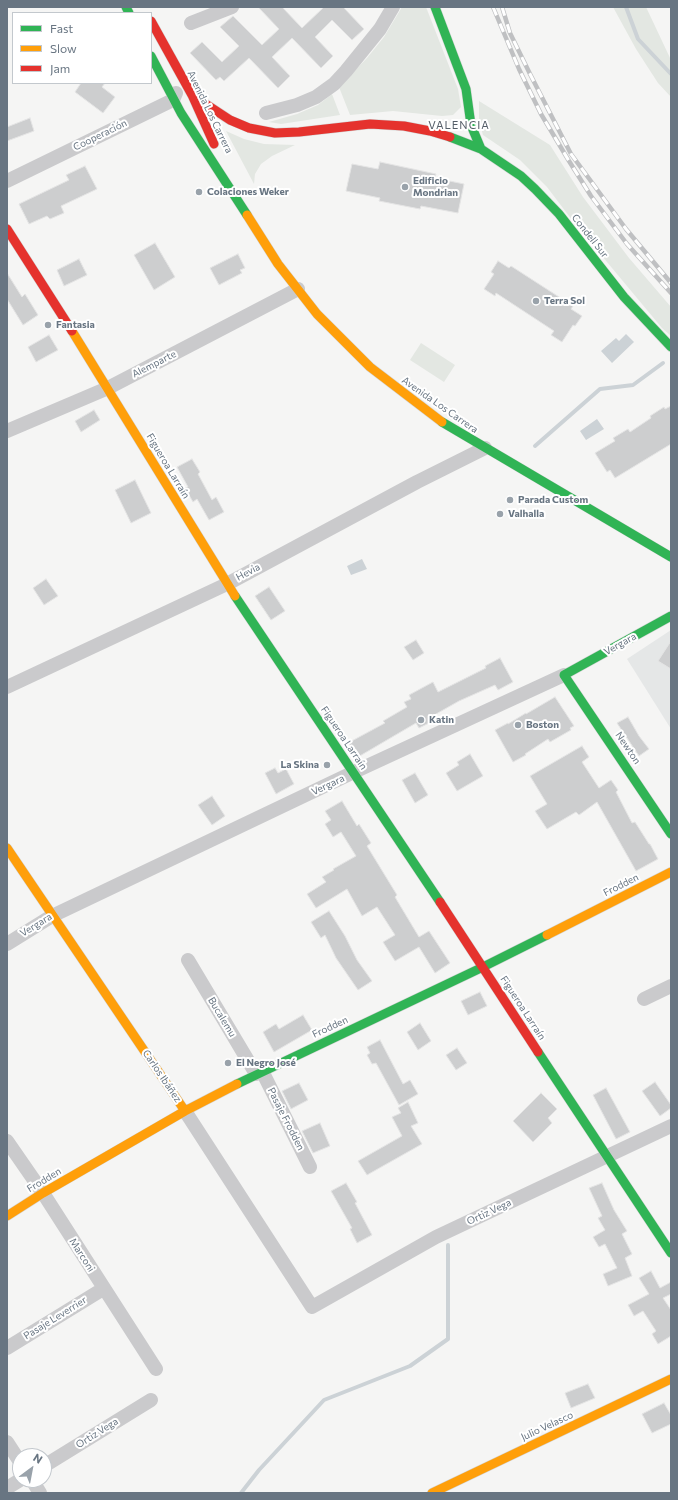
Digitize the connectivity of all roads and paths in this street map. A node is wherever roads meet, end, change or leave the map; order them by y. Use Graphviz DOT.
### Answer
graph roads {
  1 [pos="232,7"];
  2 [pos="393,7"];
  3 [pos="435,7"];
  4 [pos="152,23"];
  5 [pos="191,23"];
  6 [pos="152,58"];
  7 [pos="182,80"];
  8 [pos="192,95"];
  9 [pos="173,100"];
  10 [pos="468,111"];
  11 [pos="266,113"];
  12 [pos="461,119"];
  13 [pos="447,126"];
  14 [pos="430,130"];
  15 [pos="481,149"];
  16 [pos="7,181"];
  17 [pos="246,215"];
  18 [pos="7,229"];
  19 [pos="298,289"];
  20 [pos="671,347"];
  21 [pos="108,388"];
  22 [pos="7,431"];
  23 [pos="485,448"];
  24 [pos="671,557"];
  25 [pos="227,584"];
  26 [pos="671,616"];
  27 [pos="564,675"];
  28 [pos="7,687"];
  29 [pos="354,772"];
  30 [pos="671,834"];
  31 [pos="7,848"];
  32 [pos="671,872"];
  33 [pos="52,916"];
  34 [pos="7,944"];
  35 [pos="188,960"];
  36 [pos="483,967"];
  37 [pos="671,986"];
  38 [pos="644,999"];
  39 [pos="259,1073"];
  40 [pos="185,1111"];
  41 [pos="671,1126"];
  42 [pos="7,1141"];
  43 [pos="608,1157"];
  44 [pos="310,1167"];
  45 [pos="42,1193"];
  46 [pos="7,1216"];
  47 [pos="671,1253"];
  48 [pos="103,1289"];
  49 [pos="312,1307"];
  50 [pos="7,1348"];
  51 [pos="156,1369"];
  52 [pos="671,1379"];
  53 [pos="151,1400"];
  54 [pos="52,1461"];
  55 [pos="432,1493"];
  1 -- 5 [label="street"];
  2 -- 11 [label="street"];
  3 -- 10 [label="street"];
  4 -- 7 [label="street, Avenida Los Carrera"];
  6 -- 9 [label="street, Avenida Los Carrera"];
  7 -- 8 [label="street, Avenida Los Carrera"];
  7 -- 9 [label="street"];
  8 -- 14 [label="street"];
  8 -- 17 [label="street, Avenida Los Carrera"];
  9 -- 16 [label="street, Cooperación"];
  9 -- 17 [label="street, Avenida Los Carrera"];
  10 -- 12 [label="street"];
  10 -- 15 [label="street"];
  13 -- 14 [label="street"];
  14 -- 15 [label="street, Condell Sur"];
  15 -- 20 [label="street, Condell Sur"];
  17 -- 19 [label="street, Avenida Los Carrera"];
  18 -- 21 [label="street, Figueroa Larraín"];
  19 -- 21 [label="street, Alemparte"];
  19 -- 23 [label="street, Avenida Los Carrera"];
  21 -- 22 [label="street, Alemparte"];
  21 -- 25 [label="street, Figueroa Larraín"];
  23 -- 24 [label="street, Avenida Los Carrera"];
  23 -- 25 [label="street, Hevia"];
  25 -- 28 [label="street, Hevia"];
  25 -- 29 [label="street, Figueroa Larraín"];
  26 -- 27 [label="street, Vergara"];
  27 -- 29 [label="street, Vergara"];
  27 -- 30 [label="street, Newton"];
  29 -- 33 [label="street, Vergara"];
  29 -- 36 [label="street, Figueroa Larraín"];
  31 -- 33 [label="street, Carlos Ibáñez"];
  32 -- 36 [label="street, Frodden"];
  33 -- 34 [label="street, Vergara"];
  33 -- 40 [label="street, Carlos Ibáñez"];
  35 -- 39 [label="street, Bucalemu"];
  36 -- 39 [label="street, Frodden"];
  36 -- 43 [label="street, Figueroa Larraín"];
  37 -- 38 [label="street"];
  39 -- 40 [label="street, Frodden"];
  39 -- 44 [label="street, Pasaje Frodden"];
  40 -- 45 [label="street, Frodden"];
  40 -- 49 [label="street, Carlos Ibáñez"];
  41 -- 43 [label="street, Ortiz Vega"];
  42 -- 45 [label="street, Marconi"];
  43 -- 47 [label="street, Figueroa Larraín"];
  43 -- 49 [label="street, Ortiz Vega"];
  45 -- 46 [label="street, Frodden"];
  45 -- 48 [label="street, Marconi"];
  48 -- 50 [label="street, Pasaje Leverrier"];
  48 -- 51 [label="street, Marconi"];
  52 -- 55 [label="street, Julio Velasco"];
  53 -- 54 [label="street, Ortiz Vega"];
}
